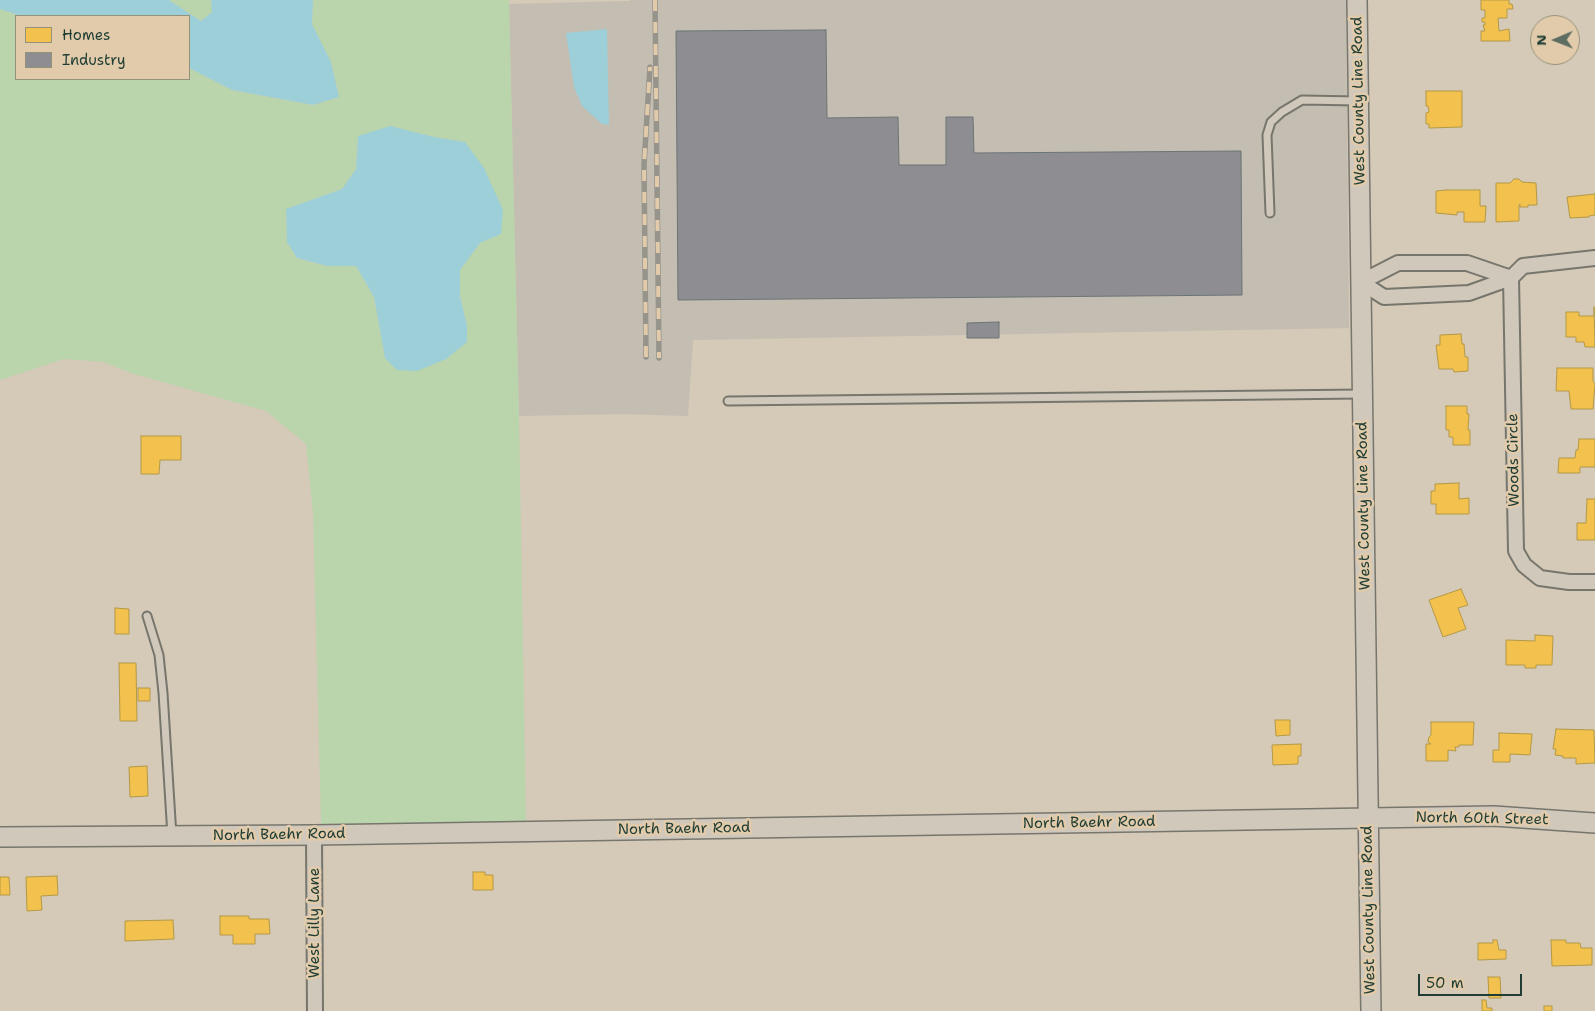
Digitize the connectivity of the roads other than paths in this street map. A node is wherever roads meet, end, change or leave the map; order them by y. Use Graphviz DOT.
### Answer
graph roads {
  1 [pos="1357,0"];
  2 [pos="1359,101"];
  3 [pos="1270,213"];
  4 [pos="1595,258"];
  5 [pos="1511,278"];
  6 [pos="1361,282"];
  7 [pos="1362,394"];
  8 [pos="728,401"];
  9 [pos="1595,582"];
  10 [pos="147,616"];
  11 [pos="1368,818"];
  12 [pos="1595,823"];
  13 [pos="314,835"];
  14 [pos="172,836"];
  15 [pos="0,837"];
  16 [pos="315,1011"];
  17 [pos="1371,1011"];
  1 -- 2 [label="street, West County Line Road"];
  2 -- 3 [label="lane"];
  2 -- 6 [label="street, West County Line Road"];
  4 -- 5 [label="street"];
  5 -- 6 [label="street"];
  5 -- 6 [label="street"];
  5 -- 9 [label="street, Woods Circle"];
  6 -- 7 [label="street, West County Line Road"];
  7 -- 8 [label="lane"];
  7 -- 11 [label="street, West County Line Road"];
  10 -- 14 [label="lane"];
  11 -- 12 [label="street, North 60th Street"];
  11 -- 13 [label="street, North Baehr Road"];
  11 -- 17 [label="street, West County Line Road"];
  13 -- 14 [label="street, North Baehr Road"];
  13 -- 16 [label="street, West Lilly Lane"];
  14 -- 15 [label="street, North Baehr Road"];
}
